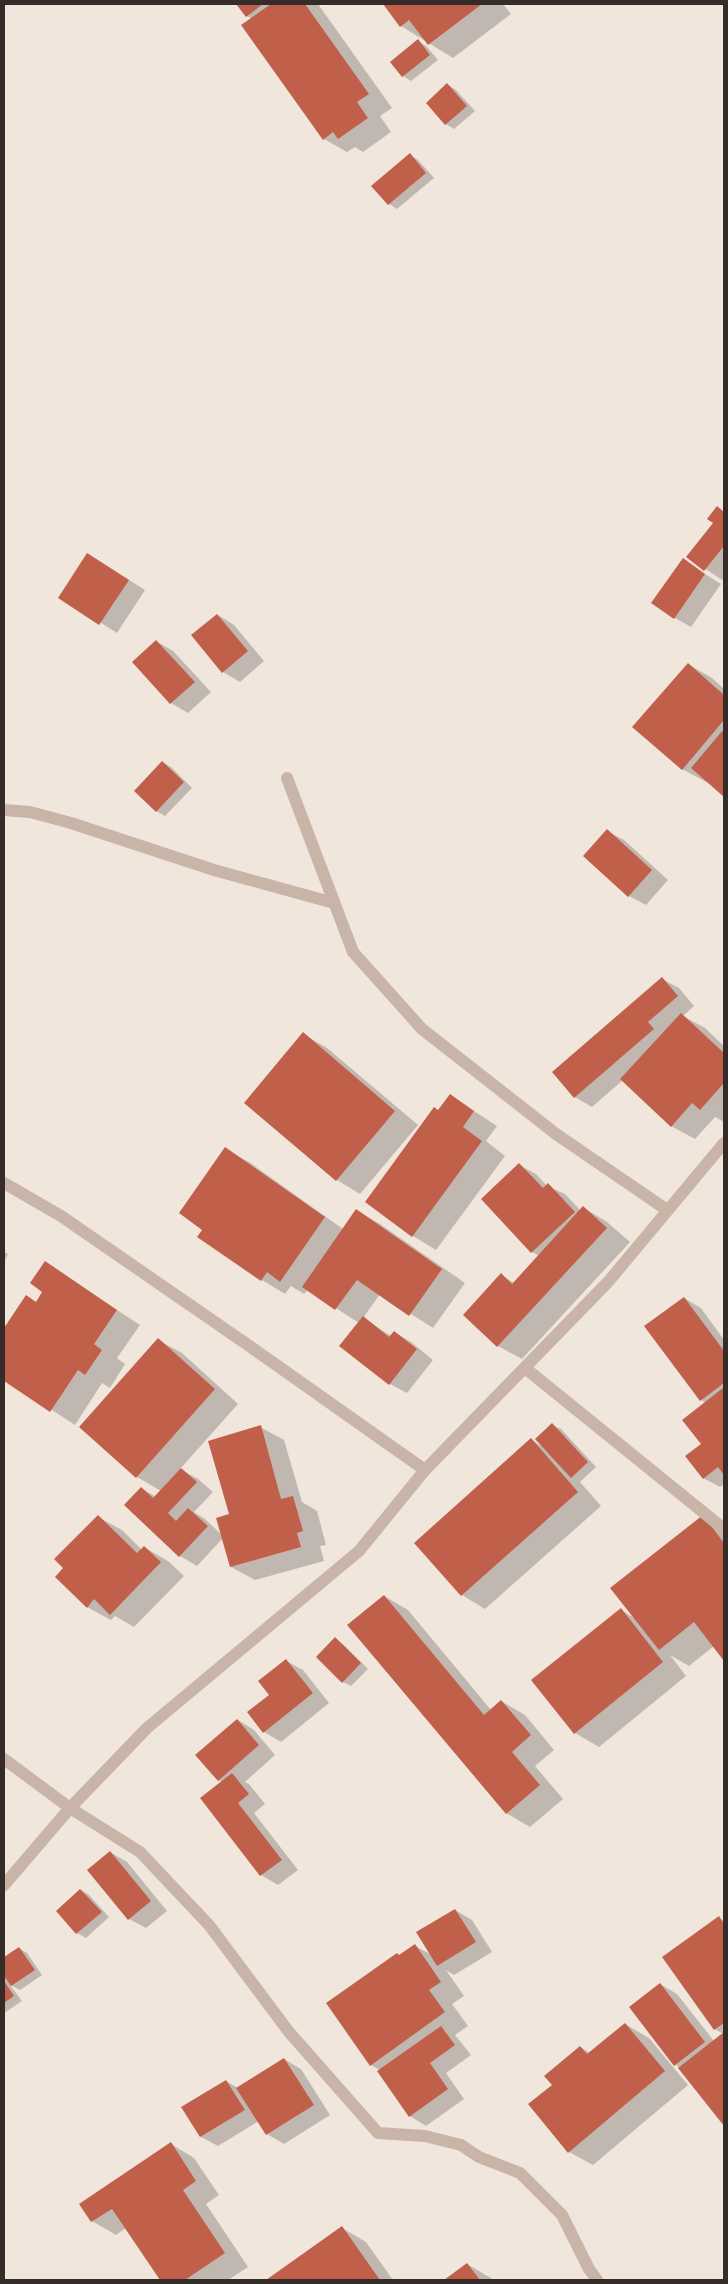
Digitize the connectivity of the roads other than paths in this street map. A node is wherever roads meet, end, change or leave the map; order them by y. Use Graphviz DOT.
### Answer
graph roads {
  1 [pos="286,778"];
  2 [pos="4,810"];
  3 [pos="334,903"];
  4 [pos="724,1143"];
  5 [pos="4,1183"];
  6 [pos="667,1210"];
  7 [pos="525,1368"];
  8 [pos="425,1470"];
  9 [pos="724,1529"];
  10 [pos="4,1759"];
  11 [pos="70,1808"];
  12 [pos="4,1885"];
  13 [pos="597,2280"];
  1 -- 3 [label="street"];
  2 -- 3 [label="street"];
  3 -- 6 [label="street"];
  4 -- 6 [label="street"];
  5 -- 8 [label="street"];
  6 -- 7 [label="street"];
  7 -- 8 [label="street"];
  7 -- 9 [label="street"];
  8 -- 11 [label="street"];
  10 -- 11 [label="street"];
  11 -- 12 [label="street"];
  11 -- 13 [label="street"];
}
